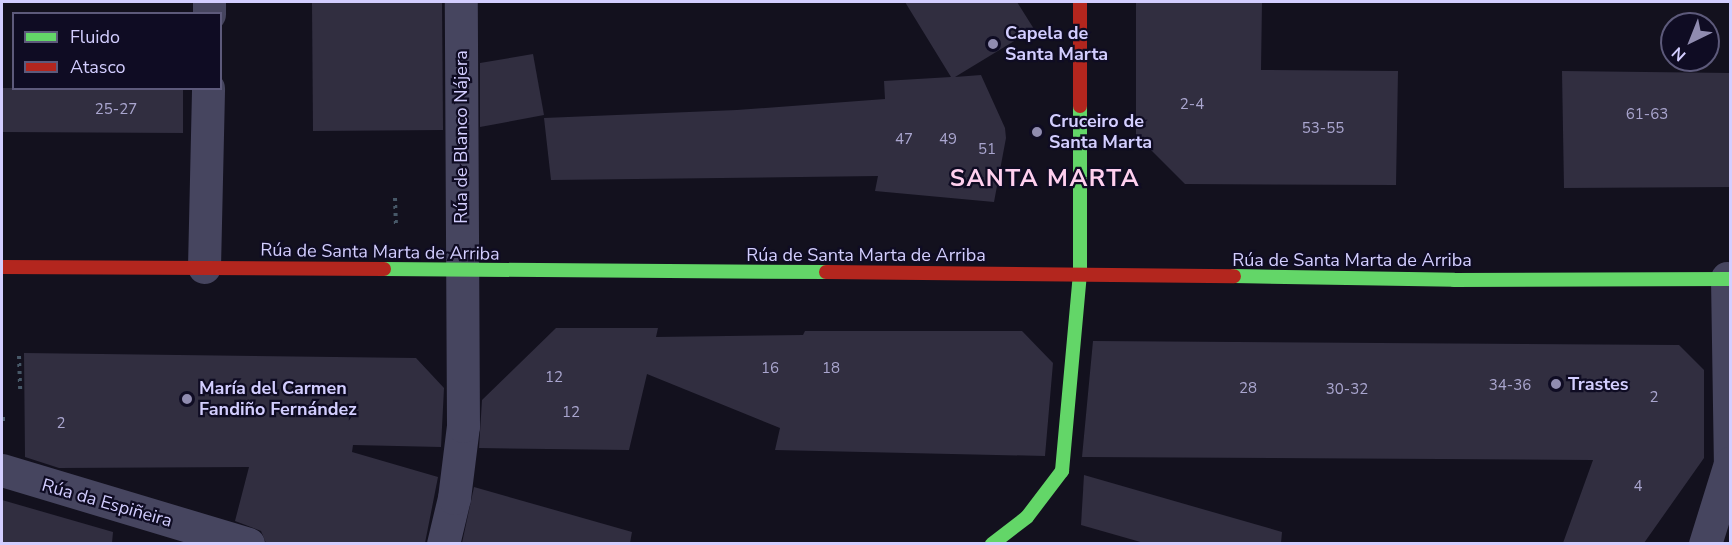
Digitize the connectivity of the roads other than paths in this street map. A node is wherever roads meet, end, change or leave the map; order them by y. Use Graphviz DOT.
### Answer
graph roads {
  1 [pos="461,2"];
  2 [pos="1080,2"];
  3 [pos="208,90"];
  4 [pos="2,267"];
  5 [pos="204,267"];
  6 [pos="462,272"];
  7 [pos="1080,274"];
  8 [pos="1729,278"];
  9 [pos="1731,463"];
  10 [pos="2,470"];
  11 [pos="248,543"];
  12 [pos="443,543"];
  13 [pos="992,543"];
  14 [pos="1705,543"];
  1 -- 6 [label="street, Rúa de Blanco Nájera"];
  2 -- 7 [label="street"];
  3 -- 5 [label="street"];
  4 -- 5 [label="street, Rúa de Santa Marta de Arriba"];
  5 -- 6 [label="street, Rúa de Santa Marta de Arriba"];
  6 -- 7 [label="street, Rúa de Santa Marta de Arriba"];
  6 -- 12 [label="street, Rúa de Blanco Nájera"];
  7 -- 8 [label="street, Rúa de Santa Marta de Arriba"];
  7 -- 13 [label="street"];
  8 -- 9 [label="street"];
  9 -- 14 [label="street"];
  10 -- 11 [label="street, Rúa da Espiñeira"];
}
